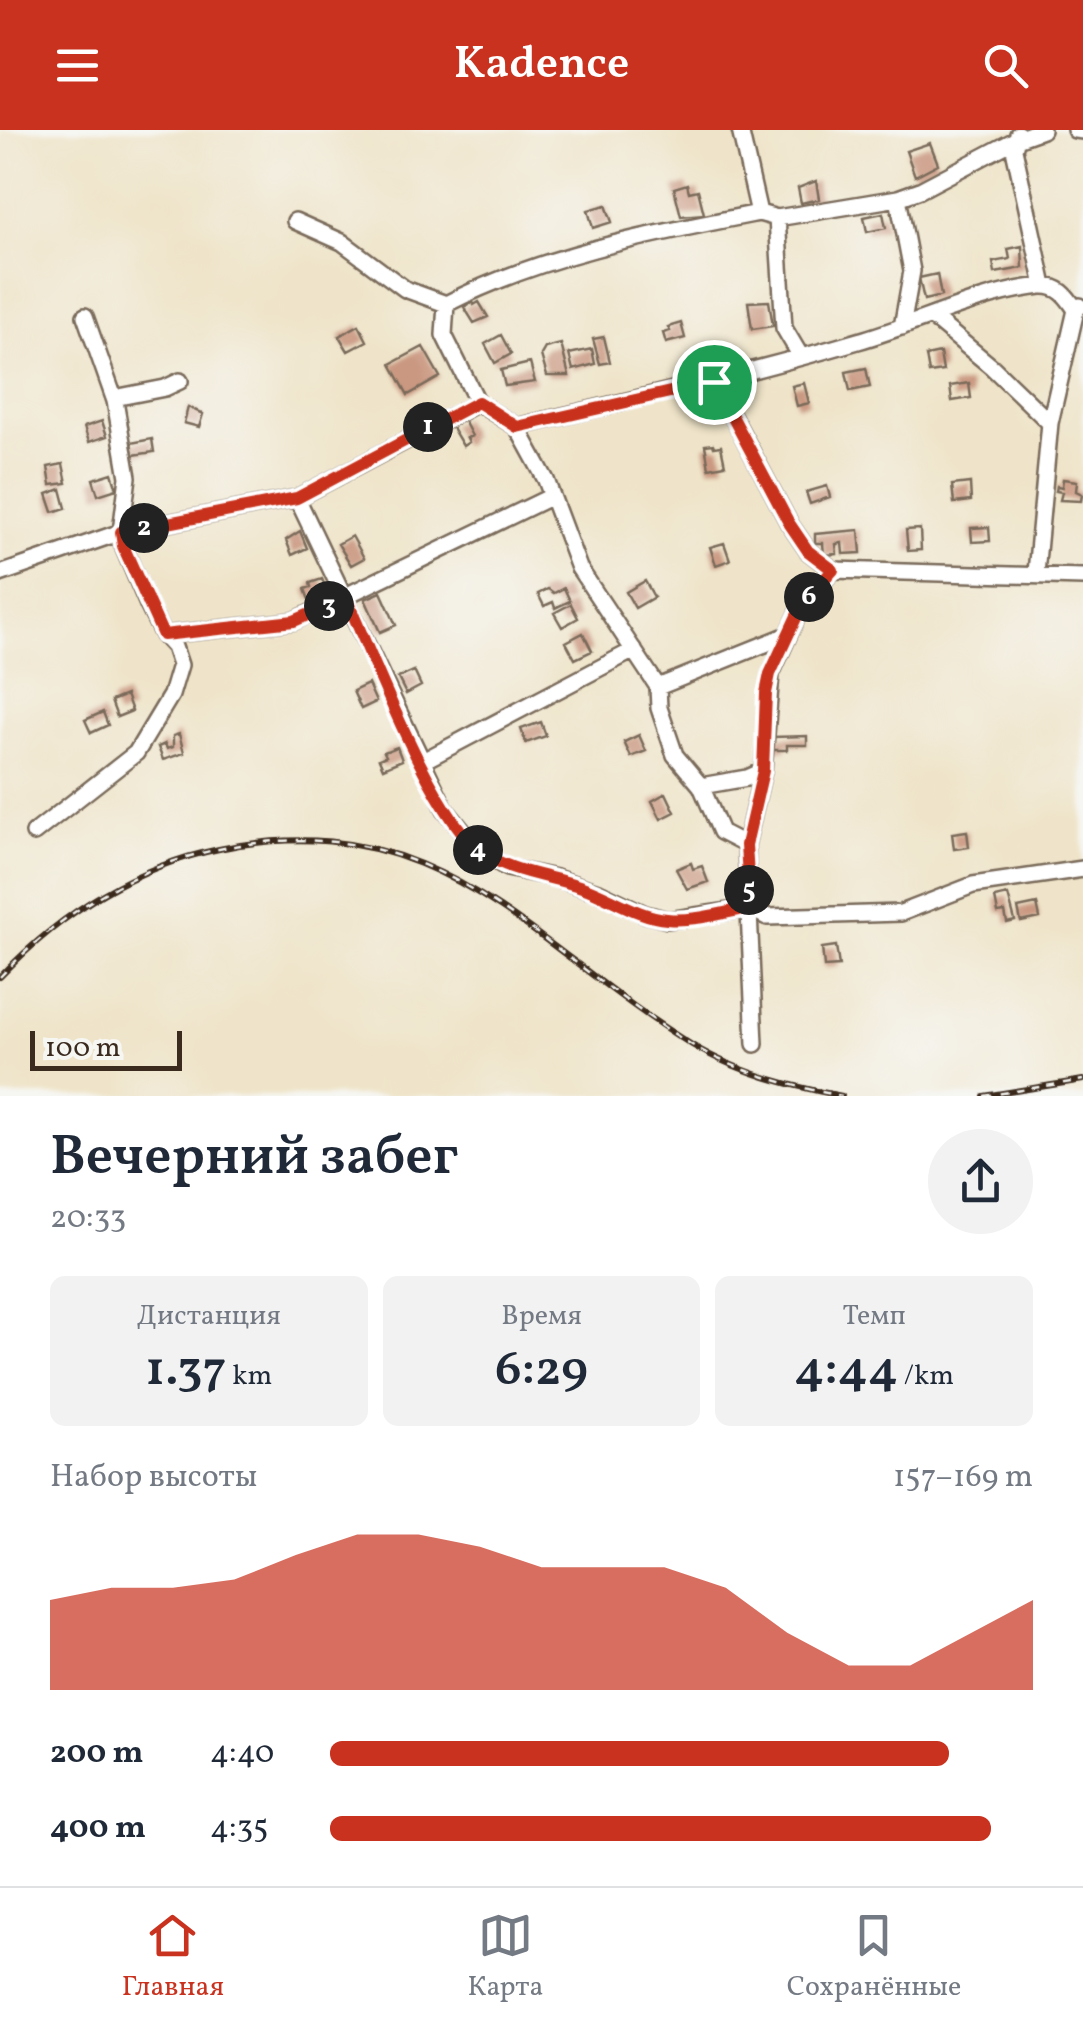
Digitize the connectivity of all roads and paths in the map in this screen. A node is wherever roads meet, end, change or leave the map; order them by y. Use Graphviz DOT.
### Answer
graph roads {
  1 [pos="740,130"];
  2 [pos="1042,130"];
  3 [pos="1075,130"];
  4 [pos="1083,131"];
  5 [pos="1018,134"];
  6 [pos="898,198"];
  7 [pos="759,213"];
  8 [pos="777,218"];
  9 [pos="294,221"];
  10 [pos="1044,286"];
  11 [pos="446,304"];
  12 [pos="1080,306"];
  13 [pos="85,316"];
  14 [pos="932,317"];
  15 [pos="902,327"];
  16 [pos="800,356"];
  17 [pos="180,380"];
  18 [pos="714,382"];
  19 [pos="114,398"];
  20 [pos="478,402"];
  21 [pos="1050,423"];
  22 [pos="517,427"];
  23 [pos="552,496"];
  24 [pos="297,498"];
  25 [pos="121,532"];
  26 [pos="833,570"];
  27 [pos="1036,573"];
  28 [pos="0,574"];
  29 [pos="1083,577"];
  30 [pos="346,598"];
  31 [pos="163,635"];
  32 [pos="786,636"];
  33 [pos="634,650"];
  34 [pos="658,687"];
  35 [pos="420,762"];
  36 [pos="763,771"];
  37 [pos="700,786"];
  38 [pos="34,833"];
  39 [pos="746,845"];
  40 [pos="1083,869"];
  41 [pos="750,908"];
  42 [pos="754,1044"];
  1 -- 7 [label="street"];
  2 -- 5 [label="street"];
  3 -- 4 [label="street"];
  5 -- 6 [label="street"];
  5 -- 10 [label="street"];
  6 -- 8 [label="street"];
  6 -- 15 [label="street"];
  7 -- 8 [label="street"];
  7 -- 11 [label="street"];
  8 -- 16 [label="street"];
  9 -- 11 [label="street"];
  10 -- 12 [label="street"];
  10 -- 14 [label="street"];
  11 -- 20 [label="street"];
  12 -- 21 [label="street"];
  13 -- 19 [label="street"];
  14 -- 15 [label="street"];
  14 -- 21 [label="street"];
  15 -- 16 [label="street"];
  16 -- 18 [label="street"];
  17 -- 19 [label="street"];
  18 -- 22 [label="street"];
  18 -- 26 [label="street"];
  19 -- 25 [label="street"];
  20 -- 22 [label="street"];
  20 -- 24 [label="street"];
  21 -- 27 [label="street"];
  22 -- 23 [label="street"];
  23 -- 30 [label="street"];
  23 -- 33 [label="street"];
  24 -- 25 [label="street"];
  24 -- 30 [label="street"];
  25 -- 28 [label="street"];
  25 -- 31 [label="street"];
  26 -- 27 [label="street"];
  26 -- 32 [label="street"];
  27 -- 29 [label="street"];
  30 -- 31 [label="street"];
  30 -- 35 [label="street"];
  31 -- 38 [label="street"];
  32 -- 34 [label="street"];
  32 -- 36 [label="street"];
  33 -- 34 [label="street"];
  33 -- 35 [label="street"];
  34 -- 37 [label="street"];
  35 -- 41 [label="street"];
  36 -- 37 [label="street"];
  36 -- 39 [label="street"];
  37 -- 39 [label="street"];
  39 -- 41 [label="street"];
  40 -- 41 [label="street"];
  41 -- 42 [label="street"];
}
